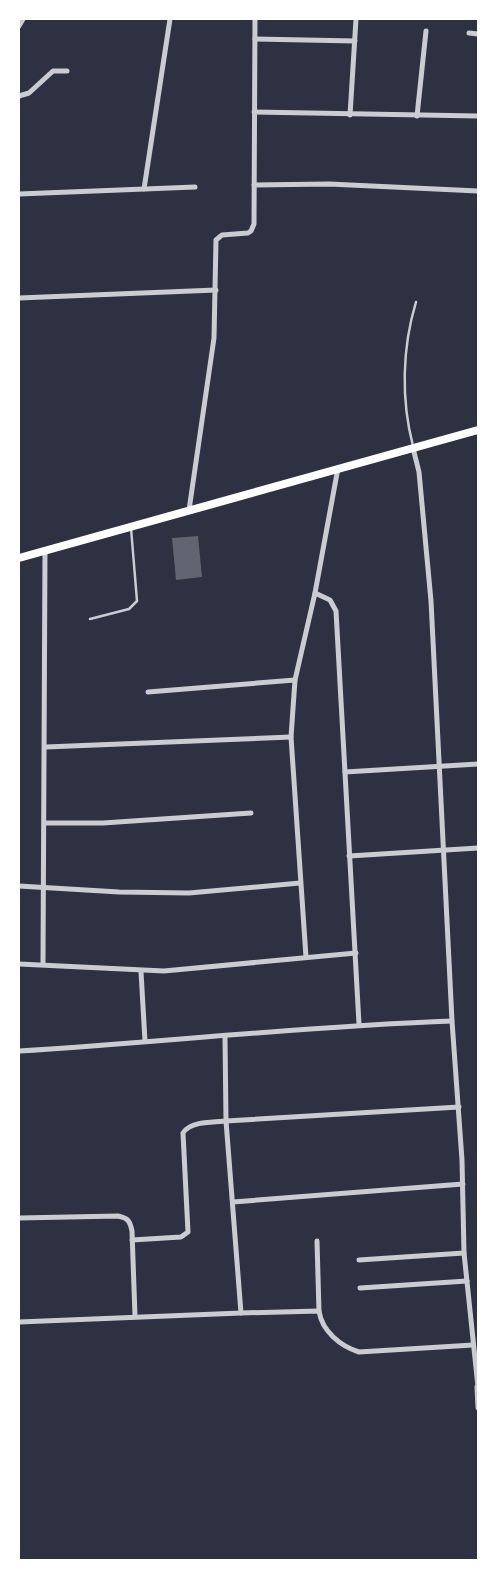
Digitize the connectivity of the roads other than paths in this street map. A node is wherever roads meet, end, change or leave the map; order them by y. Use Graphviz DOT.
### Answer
graph roads {
  1 [pos="23,19"];
  2 [pos="170,19"];
  3 [pos="255,19"];
  4 [pos="356,19"];
  5 [pos="19,26"];
  6 [pos="426,31"];
  7 [pos="469,33"];
  8 [pos="478,34"];
  9 [pos="254,39"];
  10 [pos="355,41"];
  11 [pos="67,71"];
  12 [pos="19,96"];
  13 [pos="254,112"];
  14 [pos="350,115"];
  15 [pos="417,116"];
  16 [pos="478,116"];
  17 [pos="254,185"];
  18 [pos="195,187"];
  19 [pos="144,189"];
  20 [pos="478,191"];
  21 [pos="19,194"];
  22 [pos="216,290"];
  23 [pos="19,298"];
  24 [pos="416,302"];
  25 [pos="478,430"];
  26 [pos="413,448"];
  27 [pos="338,468"];
  28 [pos="189,510"];
  29 [pos="130,527"];
  30 [pos="45,551"];
  31 [pos="19,558"];
  32 [pos="315,593"];
  33 [pos="90,619"];
  34 [pos="295,680"];
  35 [pos="148,692"];
  36 [pos="291,737"];
  37 [pos="46,747"];
  38 [pos="478,764"];
  39 [pos="439,766"];
  40 [pos="345,772"];
  41 [pos="251,813"];
  42 [pos="45,823"];
  43 [pos="478,848"];
  44 [pos="443,851"];
  45 [pos="349,856"];
  46 [pos="300,883"];
  47 [pos="19,886"];
  48 [pos="44,887"];
  49 [pos="356,953"];
  50 [pos="306,957"];
  51 [pos="43,963"];
  52 [pos="19,964"];
  53 [pos="141,972"];
  54 [pos="452,1021"];
  55 [pos="359,1024"];
  56 [pos="225,1037"];
  57 [pos="145,1041"];
  58 [pos="19,1051"];
  59 [pos="459,1107"];
  60 [pos="226,1121"];
  61 [pos="463,1184"];
  62 [pos="233,1202"];
  63 [pos="19,1218"];
  64 [pos="132,1240"];
  65 [pos="317,1241"];
  66 [pos="464,1253"];
  67 [pos="359,1260"];
  68 [pos="467,1281"];
  69 [pos="360,1288"];
  70 [pos="319,1311"];
  71 [pos="241,1313"];
  72 [pos="135,1316"];
  73 [pos="19,1322"];
  74 [pos="473,1345"];
  75 [pos="478,1387"];
  76 [pos="478,1408"];
  1 -- 5 [label="street"];
  2 -- 19 [label="street"];
  3 -- 9 [label="street"];
  4 -- 10 [label="street"];
  6 -- 15 [label="street"];
  7 -- 8 [label="street"];
  9 -- 10 [label="street"];
  9 -- 13 [label="street"];
  10 -- 14 [label="street"];
  11 -- 12 [label="street"];
  13 -- 14 [label="street"];
  13 -- 17 [label="street"];
  14 -- 15 [label="street"];
  15 -- 16 [label="street"];
  17 -- 20 [label="street"];
  17 -- 22 [label="street"];
  18 -- 19 [label="street"];
  19 -- 21 [label="street"];
  22 -- 23 [label="street"];
  22 -- 28 [label="street"];
  24 -- 26 [label="lane"];
  25 -- 26 [label="main road"];
  26 -- 27 [label="main road"];
  26 -- 39 [label="street"];
  27 -- 28 [label="main road"];
  27 -- 32 [label="street"];
  28 -- 29 [label="main road"];
  29 -- 30 [label="main road"];
  29 -- 33 [label="lane"];
  30 -- 31 [label="main road"];
  30 -- 37 [label="street"];
  32 -- 34 [label="street"];
  32 -- 40 [label="street"];
  34 -- 35 [label="street"];
  34 -- 36 [label="street"];
  36 -- 37 [label="street"];
  36 -- 46 [label="street"];
  37 -- 42 [label="street"];
  38 -- 39 [label="street"];
  39 -- 40 [label="street"];
  39 -- 44 [label="street"];
  40 -- 45 [label="street"];
  41 -- 42 [label="street"];
  42 -- 48 [label="street"];
  43 -- 44 [label="street"];
  44 -- 45 [label="street"];
  44 -- 54 [label="street"];
  45 -- 49 [label="street"];
  46 -- 48 [label="street"];
  46 -- 50 [label="street"];
  47 -- 48 [label="street"];
  48 -- 51 [label="street"];
  49 -- 50 [label="street"];
  49 -- 55 [label="street"];
  50 -- 53 [label="street"];
  51 -- 52 [label="street"];
  51 -- 53 [label="street"];
  53 -- 57 [label="street"];
  54 -- 55 [label="street"];
  54 -- 59 [label="street"];
  55 -- 56 [label="street"];
  56 -- 57 [label="street"];
  56 -- 60 [label="street"];
  57 -- 58 [label="street"];
  59 -- 60 [label="street"];
  59 -- 61 [label="street"];
  60 -- 62 [label="street"];
  60 -- 64 [label="street"];
  61 -- 62 [label="street"];
  61 -- 66 [label="street"];
  62 -- 71 [label="street"];
  63 -- 64 [label="street"];
  64 -- 72 [label="street"];
  65 -- 70 [label="street"];
  66 -- 67 [label="street"];
  66 -- 68 [label="street"];
  68 -- 69 [label="street"];
  68 -- 74 [label="street"];
  70 -- 71 [label="street"];
  70 -- 74 [label="street"];
  71 -- 72 [label="street"];
  72 -- 73 [label="street"];
  74 -- 75 [label="street"];
  75 -- 76 [label="street"];
}
